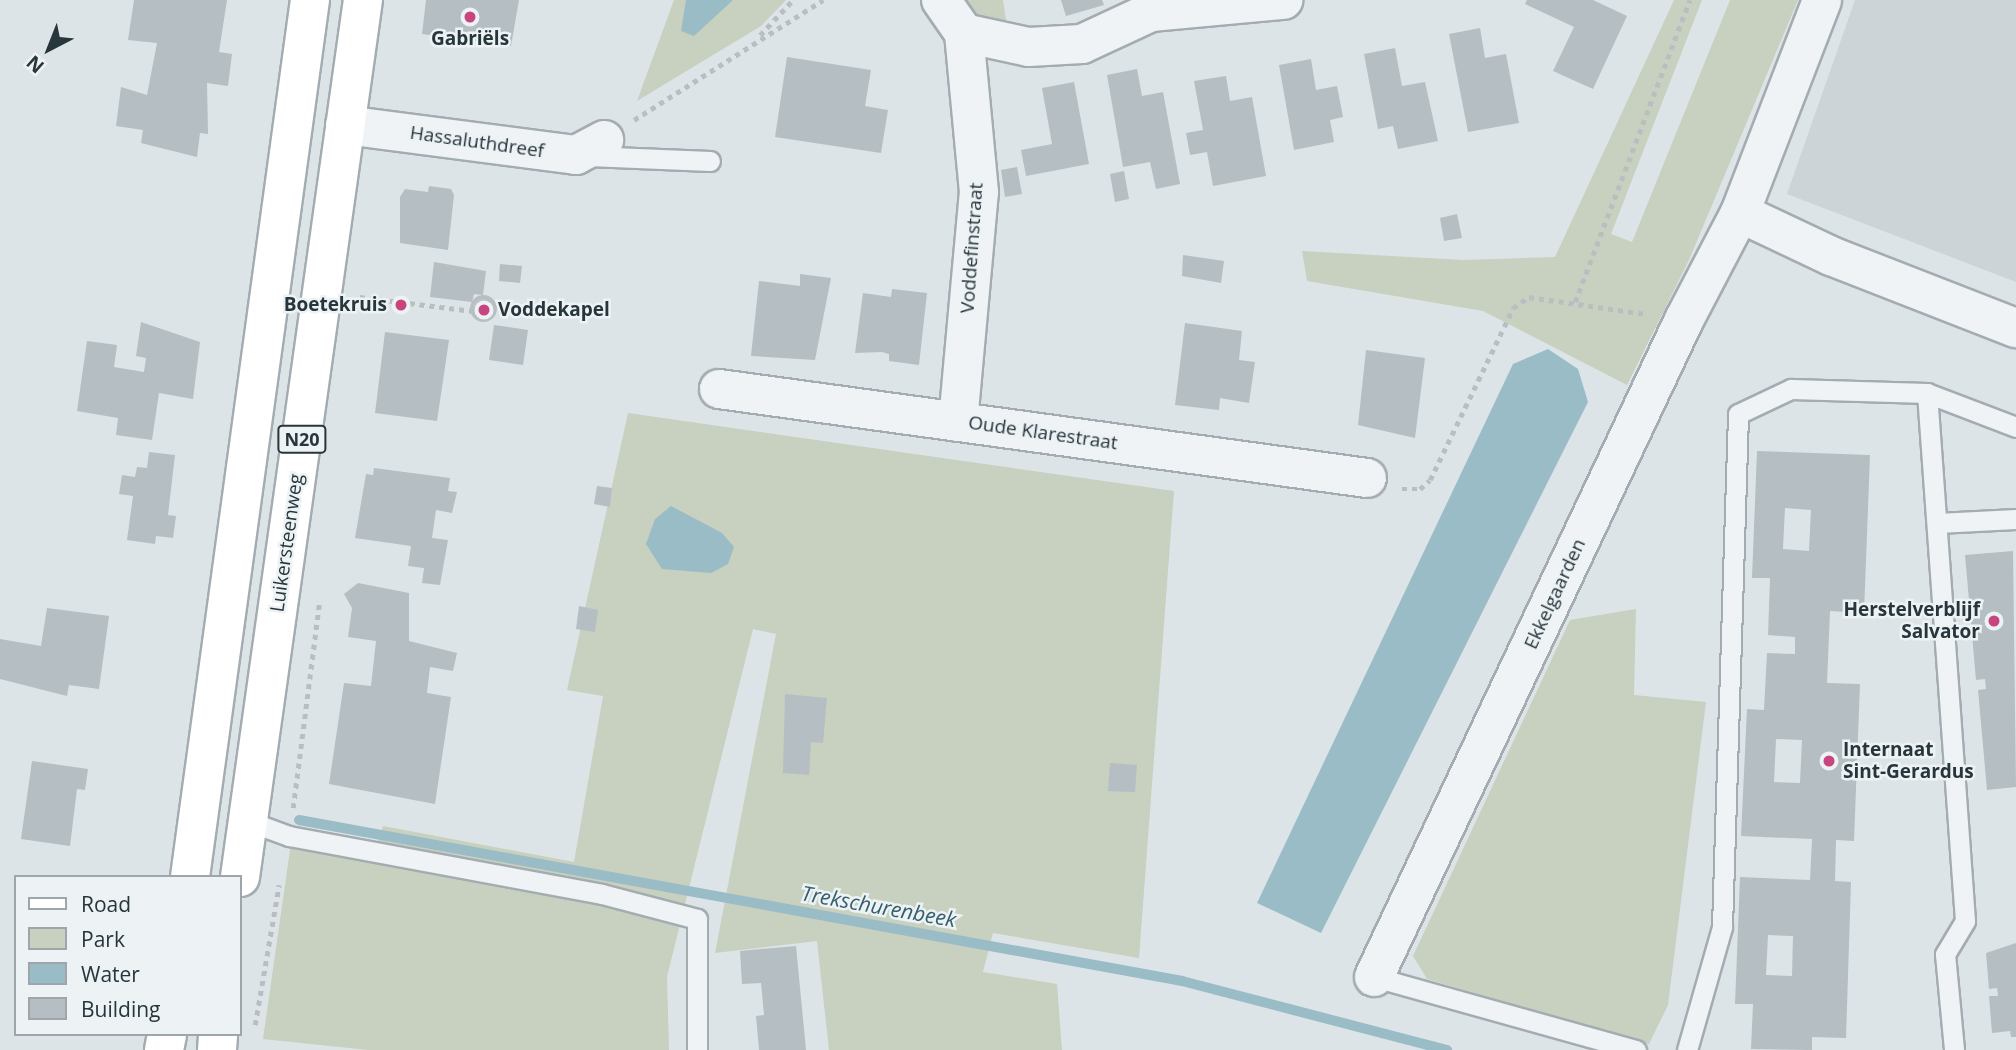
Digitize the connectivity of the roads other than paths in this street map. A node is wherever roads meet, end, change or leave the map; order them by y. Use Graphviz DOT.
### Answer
graph roads {
  1 [pos="310,0"];
  2 [pos="363,0"];
  3 [pos="942,0"];
  4 [pos="1283,0"];
  5 [pos="1822,0"];
  6 [pos="964,33"];
  7 [pos="345,125"];
  8 [pos="590,147"];
  9 [pos="710,161"];
  10 [pos="1741,213"];
  11 [pos="2016,328"];
  12 [pos="719,389"];
  13 [pos="1927,393"];
  14 [pos="958,422"];
  15 [pos="2016,427"];
  16 [pos="1367,478"];
  17 [pos="2016,519"];
  18 [pos="1937,523"];
  19 [pos="248,821"];
  20 [pos="190,875"];
  21 [pos="240,875"];
  22 [pos="1374,977"];
  23 [pos="697,1050"];
  24 [pos="1636,1050"];
  25 [pos="1687,1050"];
  26 [pos="1954,1050"];
  1 -- 20 [label="main road, N20"];
  2 -- 7 [label="main road, Luikersteenweg / N20"];
  3 -- 6 [label="street, Voddefinstraat"];
  4 -- 6 [label="street"];
  5 -- 10 [label="street, Ekkelgaarden"];
  6 -- 14 [label="street, Voddefinstraat"];
  7 -- 8 [label="street, Hassaluthdreef"];
  7 -- 19 [label="main road, Luikersteenweg / N20"];
  8 -- 9 [label="lane"];
  10 -- 11 [label="street"];
  10 -- 22 [label="street, Ekkelgaarden"];
  12 -- 14 [label="street, Oude Klarestraat"];
  13 -- 15 [label="lane"];
  13 -- 18 [label="lane"];
  13 -- 25 [label="lane"];
  14 -- 16 [label="street, Oude Klarestraat"];
  17 -- 18 [label="lane"];
  18 -- 26 [label="lane"];
  19 -- 21 [label="main road, Luikersteenweg / N20"];
  19 -- 23 [label="lane"];
  22 -- 24 [label="lane"];
}
